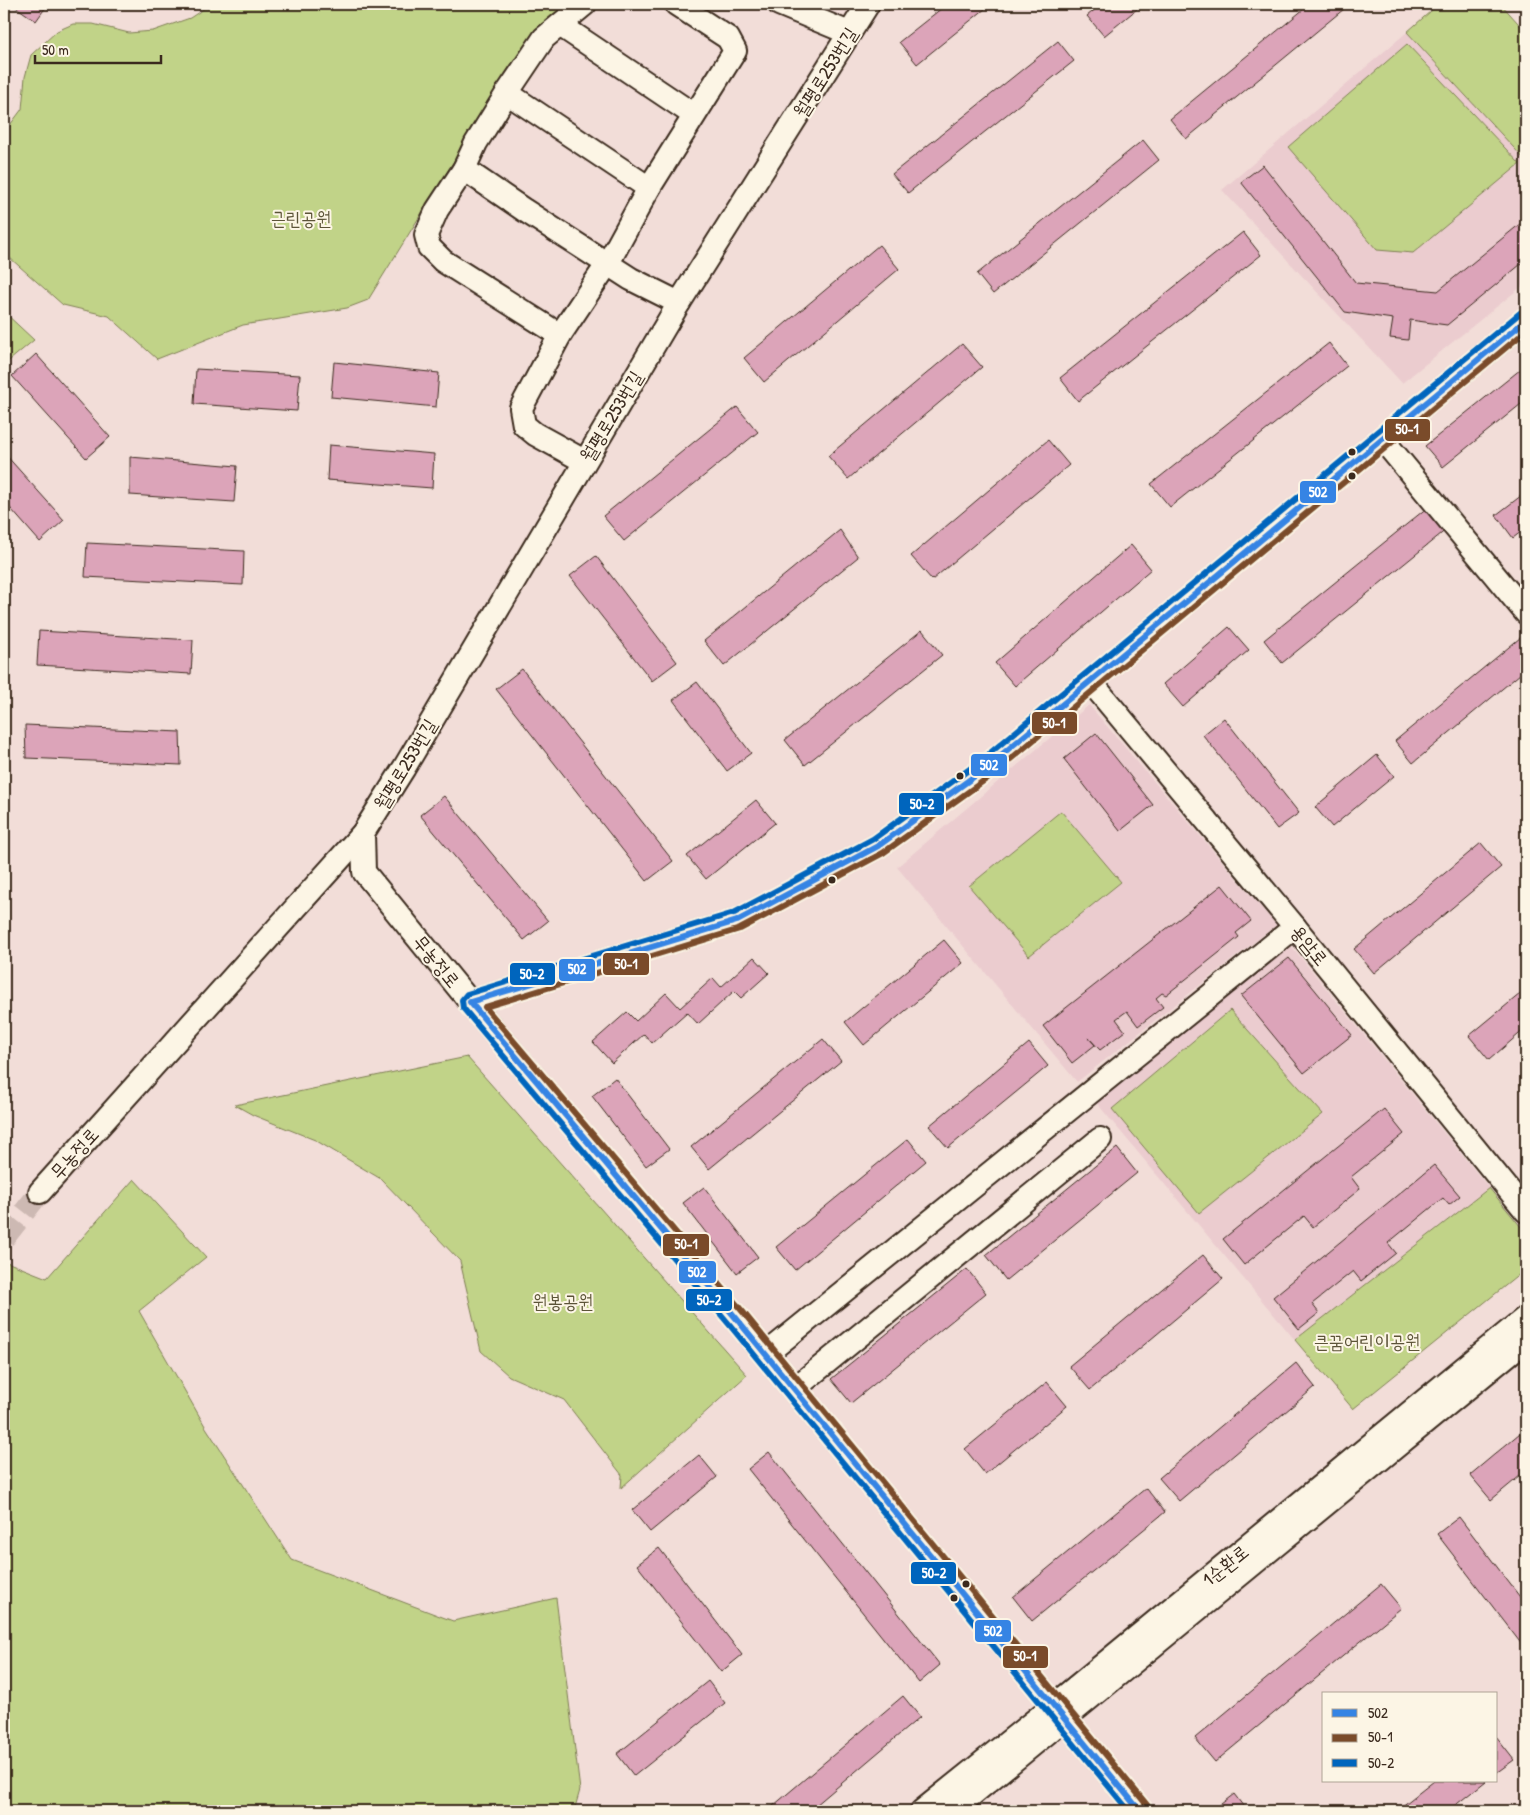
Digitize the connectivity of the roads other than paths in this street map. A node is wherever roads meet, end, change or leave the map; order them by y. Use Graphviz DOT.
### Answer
graph roads {
  1 [pos="585,4"];
  2 [pos="676,4"];
  3 [pos="779,4"];
  4 [pos="868,4"];
  5 [pos="560,25"];
  6 [pos="849,33"];
  7 [pos="507,93"];
  8 [pos="694,116"];
  9 [pos="464,169"];
  10 [pos="649,188"];
  11 [pos="608,263"];
  12 [pos="678,303"];
  13 [pos="1526,320"];
  14 [pos="560,335"];
  15 [pos="1383,440"];
  16 [pos="584,462"];
  17 [pos="1526,613"];
  18 [pos="1091,682"];
  19 [pos="363,833"];
  20 [pos="1295,927"];
  21 [pos="470,1002"];
  22 [pos="1100,1139"];
  23 [pos="40,1192"];
  24 [pos="1526,1211"];
  25 [pos="1526,1317"];
  26 [pos="1526,1340"];
  27 [pos="766,1354"];
  28 [pos="794,1389"];
  29 [pos="1059,1712"];
  30 [pos="922,1811"];
  31 [pos="952,1811"];
  32 [pos="1140,1811"];
  1 -- 5 [label="street"];
  2 -- 8 [label="street"];
  3 -- 6 [label="street"];
  4 -- 6 [label="street, 월평로253번길"];
  5 -- 7 [label="street"];
  5 -- 8 [label="street"];
  6 -- 12 [label="street, 월평로253번길"];
  7 -- 9 [label="street"];
  7 -- 10 [label="street"];
  8 -- 10 [label="street"];
  9 -- 11 [label="street"];
  9 -- 14 [label="street"];
  10 -- 11 [label="street"];
  11 -- 12 [label="street"];
  11 -- 14 [label="street"];
  12 -- 16 [label="street, 월평로253번길"];
  13 -- 15 [label="street, 무농정로"];
  14 -- 16 [label="street"];
  15 -- 17 [label="street"];
  15 -- 18 [label="street, 무농정로"];
  16 -- 19 [label="street, 월평로253번길"];
  18 -- 20 [label="street, 용암로"];
  18 -- 21 [label="street, 무농정로"];
  19 -- 21 [label="street, 무농정로"];
  19 -- 23 [label="street, 무농정로"];
  20 -- 24 [label="street, 용암로"];
  20 -- 27 [label="street"];
  21 -- 27 [label="street"];
  22 -- 28 [label="street"];
  25 -- 29 [label="street, 1순환로"];
  26 -- 29 [label="street, 1순환로"];
  27 -- 28 [label="street"];
  28 -- 29 [label="street"];
  29 -- 30 [label="street, 1순환로"];
  29 -- 31 [label="street, 1순환로"];
  29 -- 32 [label="street"];
}
